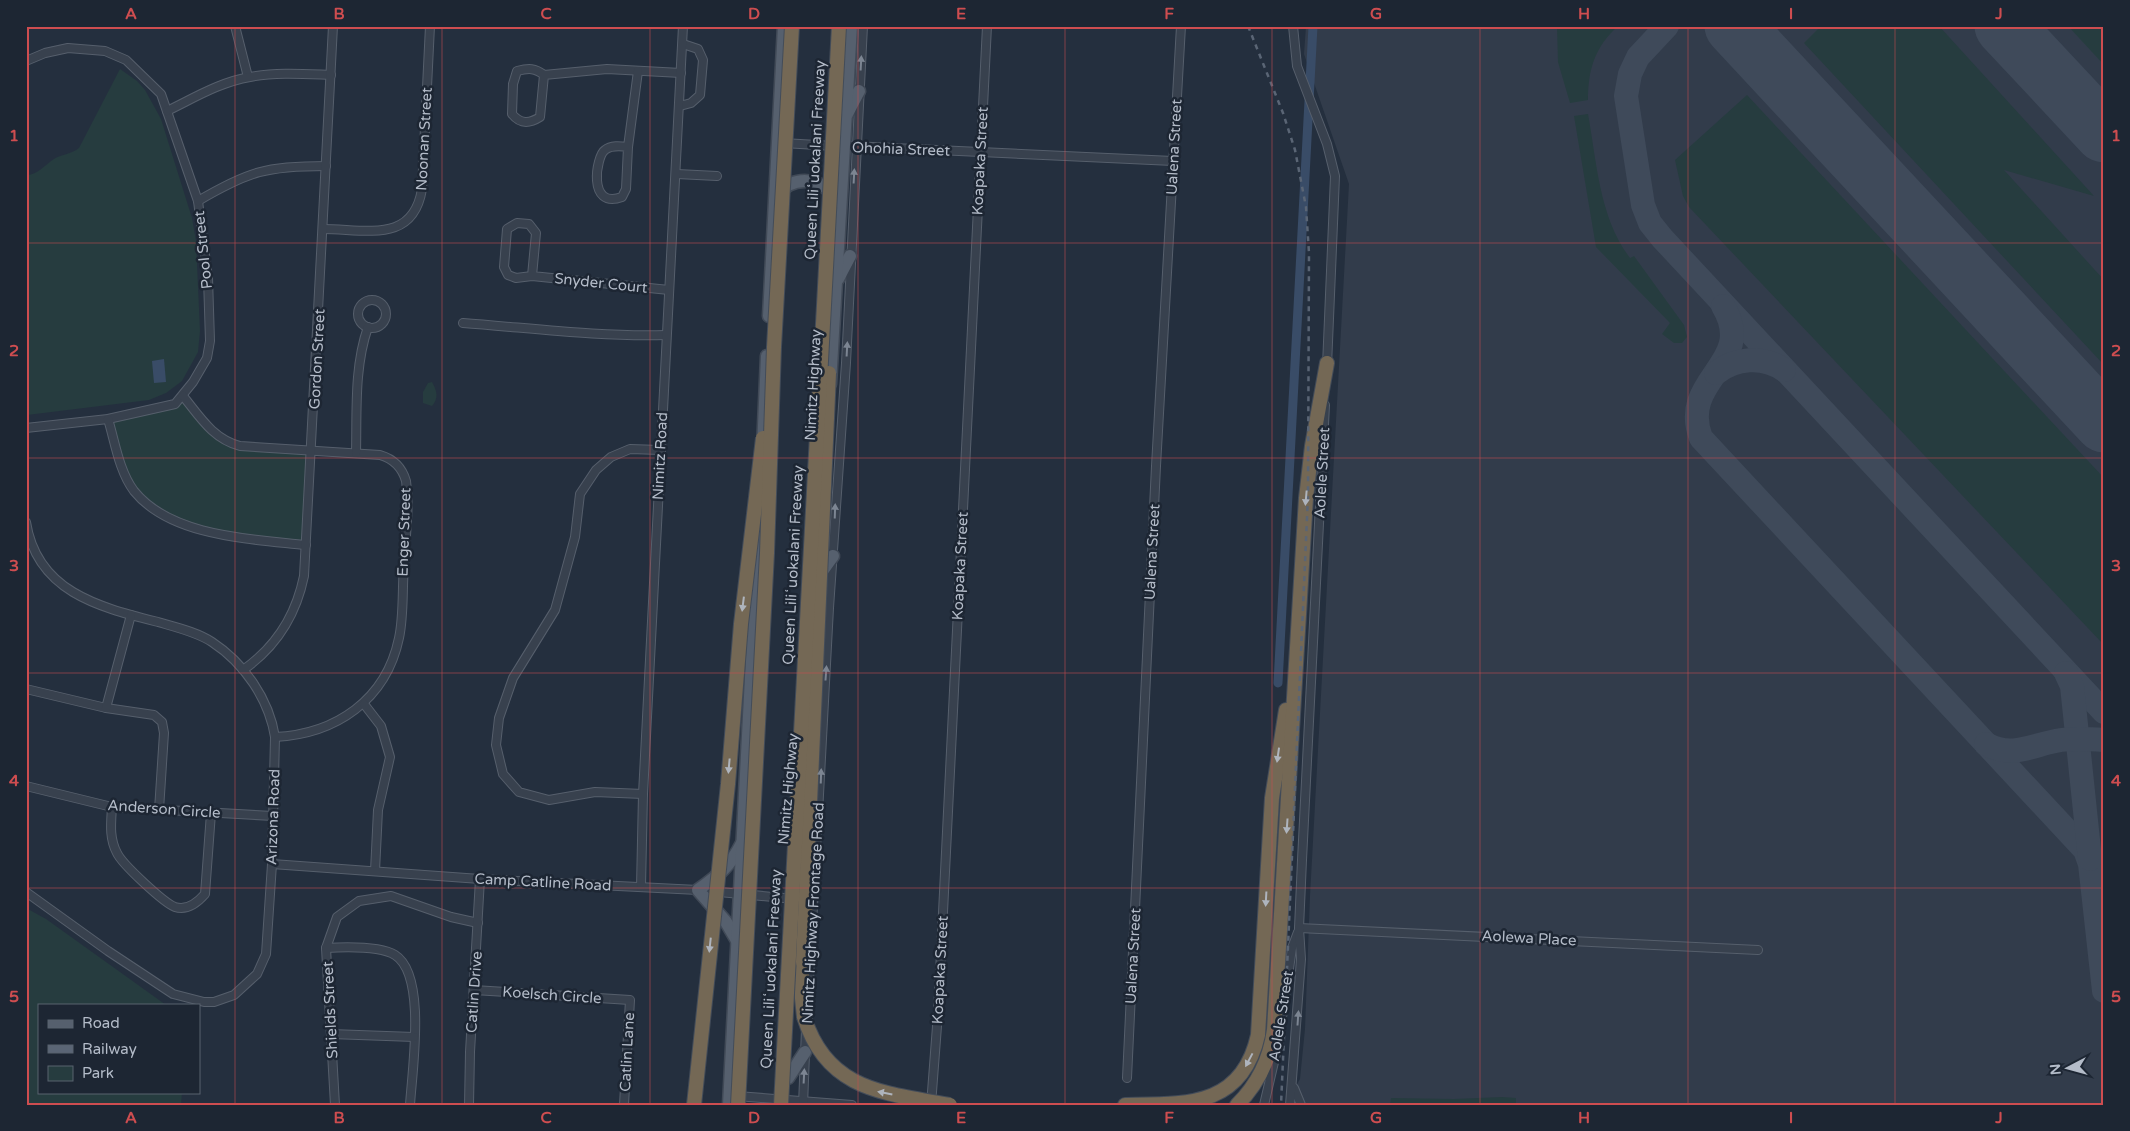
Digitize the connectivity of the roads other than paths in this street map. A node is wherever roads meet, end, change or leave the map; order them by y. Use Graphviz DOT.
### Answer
graph roads {
  1 [pos="235,26"];
  2 [pos="333,26"];
  3 [pos="430,26"];
  4 [pos="683,26"];
  5 [pos="784,26"];
  6 [pos="792,26"];
  7 [pos="840,26"];
  8 [pos="851,26"];
  9 [pos="863,26"];
  10 [pos="987,26"];
  11 [pos="1181,26"];
  12 [pos="1293,26"];
  13 [pos="682,44"];
  14 [pos="26,61"];
  15 [pos="638,71"];
  16 [pos="681,73"];
  17 [pos="331,75"];
  18 [pos="544,75"];
  19 [pos="248,77"];
  20 [pos="859,91"];
  21 [pos="680,106"];
  22 [pos="167,111"];
  23 [pos="845,118"];
  24 [pos="779,142"];
  25 [pos="850,146"];
  26 [pos="628,147"];
  27 [pos="981,152"];
  28 [pos="1173,161"];
  29 [pos="326,166"];
  30 [pos="677,174"];
  31 [pos="717,176"];
  32 [pos="198,201"];
  33 [pos="774,202"];
  34 [pos="839,220"];
  35 [pos="323,229"];
  36 [pos="850,256"];
  37 [pos="532,276"];
  38 [pos="835,286"];
  39 [pos="669,290"];
  40 [pos="463,323"];
  41 [pos="368,327"];
  42 [pos="666,335"];
  43 [pos="774,348"];
  44 [pos="1327,363"];
  45 [pos="183,396"];
  46 [pos="108,419"];
  47 [pos="26,428"];
  48 [pos="312,450"];
  49 [pos="660,450"];
  50 [pos="356,454"];
  51 [pos="26,522"];
  52 [pos="29,544"];
  53 [pos="306,545"];
  54 [pos="833,556"];
  55 [pos="818,577"];
  56 [pos="131,615"];
  57 [pos="243,670"];
  58 [pos="1294,672"];
  59 [pos="26,689"];
  60 [pos="811,700"];
  61 [pos="364,704"];
  62 [pos="106,708"];
  63 [pos="822,722"];
  64 [pos="275,737"];
  65 [pos="26,786"];
  66 [pos="643,794"];
  67 [pos="112,808"];
  68 [pos="159,810"];
  69 [pos="211,813"];
  70 [pos="273,816"];
  71 [pos="744,839"];
  72 [pos="816,860"];
  73 [pos="272,864"];
  74 [pos="375,871"];
  75 [pos="480,879"];
  76 [pos="796,882"];
  77 [pos="641,887"];
  78 [pos="698,890"];
  79 [pos="26,892"];
  80 [pos="742,893"];
  81 [pos="795,899"];
  82 [pos="814,902"];
  83 [pos="478,922"];
  84 [pos="1299,928"];
  85 [pos="739,944"];
  86 [pos="326,948"];
  87 [pos="1758,950"];
  88 [pos="474,990"];
  89 [pos="630,1000"];
  90 [pos="331,1034"];
  91 [pos="414,1037"];
  92 [pos="805,1052"];
  93 [pos="788,1078"];
  94 [pos="1127,1078"];
  95 [pos="1292,1084"];
  96 [pos="732,1102"];
  97 [pos="785,1103"];
  98 [pos="803,1103"];
  99 [pos="335,1105"];
  100 [pos="410,1105"];
  101 [pos="469,1105"];
  102 [pos="624,1105"];
  103 [pos="694,1105"];
  104 [pos="852,1105"];
  105 [pos="931,1105"];
  106 [pos="950,1105"];
  107 [pos="1125,1105"];
  108 [pos="1237,1105"];
  109 [pos="1264,1105"];
  110 [pos="1290,1105"];
  111 [pos="1301,1105"];
  1 -- 19 [label="street"];
  2 -- 17 [label="street, Gordon Street"];
  3 -- 35 [label="street, Noonan Street"];
  4 -- 13 [label="street, Nimitz Road"];
  5 -- 24 [label="main road"];
  6 -- 43 [label="highway, Queen Liliʻuokalani Freeway, bridge"];
  7 -- 97 [label="highway, Queen Liliʻuokalani Freeway, bridge"];
  106 -- 7 [label="highway, one-way, bridge"];
  8 -- 23 [label="main road, Nimitz Highway"];
  20 -- 9 [label="street, Nimitz Highway Frontage Road, one-way"];
  10 -- 27 [label="street, Koapaka Street"];
  11 -- 28 [label="street, Ualena Street"];
  12 -- 44 [label="street, Aolele Street"];
  13 -- 16 [label="street, Nimitz Road"];
  13 -- 21 [label="street"];
  14 -- 22 [label="street, Pool Street"];
  15 -- 16 [label="street"];
  15 -- 18 [label="street"];
  15 -- 26 [label="street"];
  16 -- 21 [label="street, Nimitz Road"];
  17 -- 19 [label="street"];
  17 -- 29 [label="street, Gordon Street"];
  18 -- 18 [label="street"];
  19 -- 22 [label="street"];
  20 -- 23 [label="main road"];
  20 -- 25 [label="street, Nimitz Highway Frontage Road"];
  21 -- 30 [label="street, Nimitz Road"];
  22 -- 32 [label="street, Pool Street"];
  23 -- 25 [label="main road, Nimitz Highway"];
  24 -- 25 [label="street, Ohohia Street"];
  24 -- 33 [label="main road"];
  25 -- 27 [label="street, Ohohia Street"];
  25 -- 34 [label="main road, Nimitz Highway"];
  36 -- 25 [label="street, Nimitz Highway Frontage Road, one-way"];
  26 -- 26 [label="street"];
  27 -- 28 [label="street, Ohohia Street"];
  27 -- 105 [label="street, Koapaka Street"];
  28 -- 94 [label="street, Ualena Street"];
  29 -- 32 [label="street"];
  29 -- 35 [label="street, Gordon Street"];
  30 -- 31 [label="street"];
  30 -- 39 [label="street, Nimitz Road"];
  32 -- 45 [label="street, Pool Street"];
  33 -- 34 [label="main road"];
  33 -- 71 [label="main road"];
  34 -- 38 [label="main road, Nimitz Highway"];
  35 -- 48 [label="street, Gordon Street"];
  36 -- 38 [label="main road"];
  54 -- 36 [label="street, Nimitz Highway Frontage Road, one-way"];
  37 -- 37 [label="street, Snyder Court"];
  37 -- 39 [label="street, Snyder Court"];
  38 -- 55 [label="main road, Nimitz Highway"];
  39 -- 42 [label="street, Nimitz Road"];
  40 -- 42 [label="street"];
  41 -- 50 [label="street"];
  42 -- 49 [label="street, Nimitz Road"];
  43 -- 96 [label="highway, Queen Liliʻuokalani Freeway, bridge"];
  43 -- 103 [label="highway, one-way, bridge"];
  44 -- 58 [label="highway, one-way"];
  44 -- 84 [label="street, Aolele Street"];
  45 -- 46 [label="street"];
  45 -- 48 [label="street, Enger Street"];
  46 -- 47 [label="street"];
  46 -- 53 [label="street"];
  48 -- 50 [label="street, Enger Street"];
  48 -- 53 [label="street, Gordon Street"];
  49 -- 66 [label="street, Nimitz Road"];
  49 -- 66 [label="street"];
  50 -- 61 [label="street, Enger Street"];
  51 -- 52 [label="street, Arizona Road"];
  52 -- 56 [label="street, Arizona Road"];
  53 -- 57 [label="street, Gordon Street"];
  54 -- 55 [label="main road"];
  63 -- 54 [label="street, Nimitz Highway Frontage Road, one-way"];
  55 -- 60 [label="main road, Nimitz Highway"];
  56 -- 57 [label="street, Arizona Road"];
  56 -- 62 [label="street"];
  57 -- 64 [label="street, Arizona Road"];
  58 -- 107 [label="highway, one-way"];
  58 -- 108 [label="highway, one-way"];
  59 -- 62 [label="street"];
  60 -- 63 [label="main road"];
  60 -- 76 [label="main road, Nimitz Highway"];
  61 -- 64 [label="street, Enger Street"];
  61 -- 74 [label="street"];
  62 -- 68 [label="street"];
  72 -- 63 [label="street, Nimitz Highway Frontage Road, one-way"];
  64 -- 70 [label="street, Arizona Road"];
  65 -- 67 [label="street, Anderson Circle"];
  66 -- 77 [label="street, Nimitz Road"];
  67 -- 68 [label="street, Anderson Circle"];
  67 -- 69 [label="street"];
  68 -- 69 [label="street, Anderson Circle"];
  69 -- 70 [label="street, Anderson Circle"];
  70 -- 73 [label="street, Arizona Road"];
  71 -- 78 [label="main road"];
  71 -- 80 [label="main road"];
  72 -- 76 [label="main road"];
  72 -- 82 [label="street, Nimitz Highway Frontage Road"];
  73 -- 74 [label="street, Camp Catline Road"];
  73 -- 79 [label="street, Arizona Road"];
  74 -- 75 [label="street, Camp Catline Road"];
  75 -- 77 [label="street, Camp Catline Road"];
  75 -- 83 [label="street, Catlin Drive"];
  76 -- 81 [label="main road, Nimitz Highway"];
  77 -- 78 [label="street, Camp Catline Road"];
  78 -- 80 [label="street, Camp Catline Road"];
  78 -- 85 [label="main road"];
  80 -- 81 [label="street, Camp Catline Road"];
  80 -- 85 [label="main road"];
  81 -- 82 [label="street, Camp Catline Road"];
  81 -- 93 [label="main road, Nimitz Highway"];
  82 -- 92 [label="street, Nimitz Highway Frontage Road"];
  83 -- 86 [label="street, Shields Street"];
  83 -- 88 [label="street, Catlin Drive"];
  84 -- 87 [label="street, Aolewa Place"];
  95 -- 84 [label="street, Aolele Street, one-way"];
  84 -- 109 [label="street, Aolele Street"];
  85 -- 96 [label="main road"];
  86 -- 90 [label="street, Shields Street"];
  86 -- 91 [label="street"];
  88 -- 89 [label="street, Koelsch Circle"];
  88 -- 101 [label="street, Catlin Drive"];
  89 -- 102 [label="street, Catlin Lane"];
  90 -- 91 [label="street"];
  90 -- 99 [label="street, Shields Street"];
  91 -- 100 [label="street"];
  92 -- 93 [label="main road"];
  98 -- 92 [label="street, Nimitz Highway Frontage Road, one-way"];
  93 -- 97 [label="main road, Nimitz Highway"];
  95 -- 110 [label="street, Aolele Street"];
  95 -- 111 [label="street"];
  96 -- 97 [label="street"];
  97 -- 98 [label="street"];
  98 -- 104 [label="street"];
}
